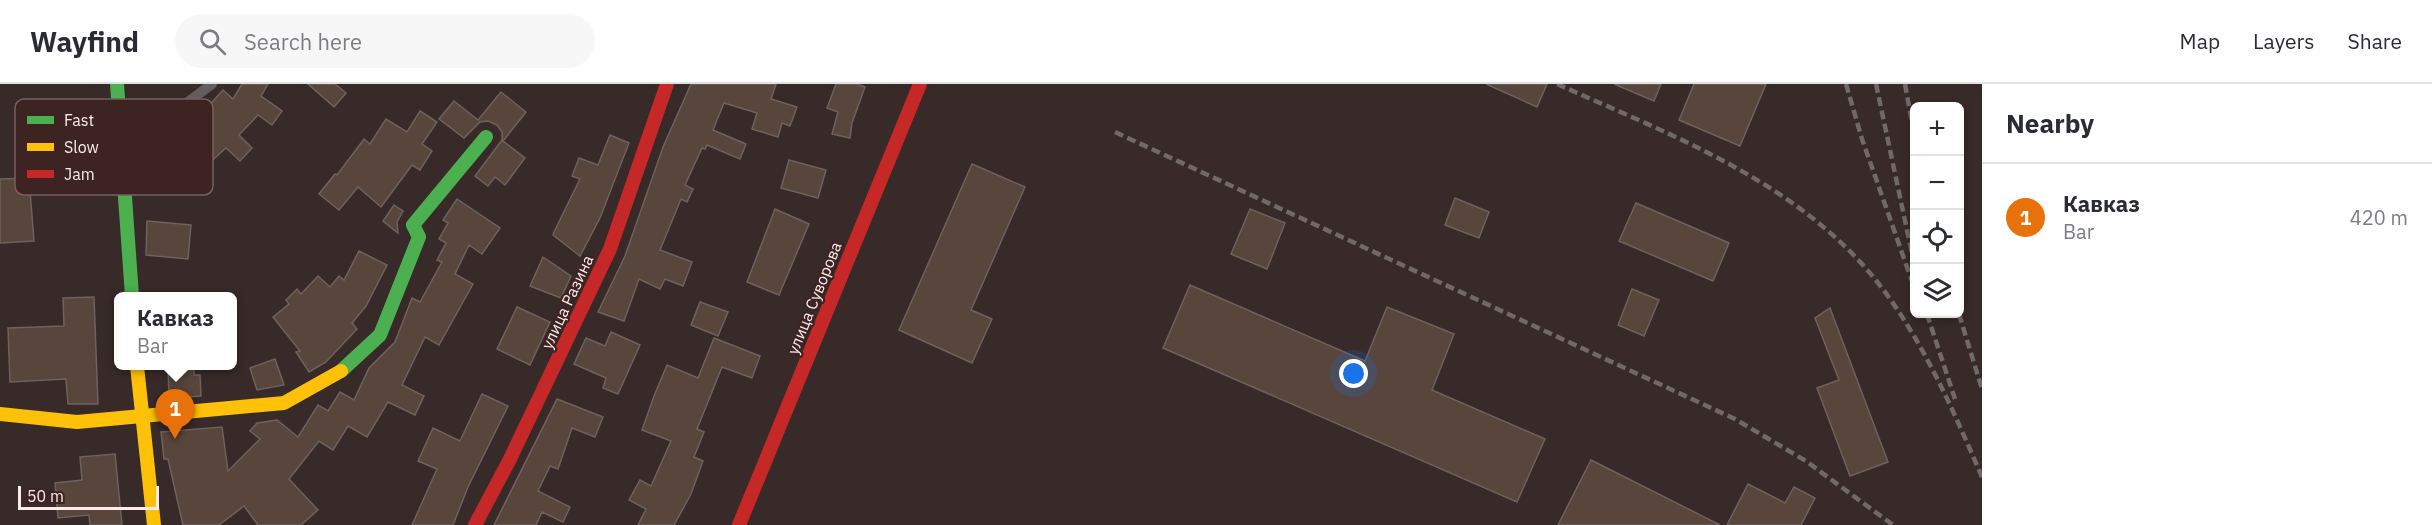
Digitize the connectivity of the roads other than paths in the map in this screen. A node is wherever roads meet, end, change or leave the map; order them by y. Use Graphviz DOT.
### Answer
graph roads {
  1 [pos="117,84"];
  2 [pos="212,84"];
  3 [pos="667,84"];
  4 [pos="920,84"];
  5 [pos="118,99"];
  6 [pos="192,99"];
  7 [pos="486,137"];
  8 [pos="125,195"];
  9 [pos="132,292"];
  10 [pos="137,370"];
  11 [pos="0,414"];
  12 [pos="140,416"];
  13 [pos="154,525"];
  14 [pos="475,525"];
  15 [pos="740,525"];
  1 -- 5 [label="street"];
  2 -- 6 [label="lane"];
  3 -- 14 [label="street, улица Разина"];
  4 -- 15 [label="street, улица Суворова"];
  7 -- 12 [label="street"];
  8 -- 9 [label="street"];
  10 -- 12 [label="street"];
  11 -- 12 [label="street"];
  12 -- 13 [label="street"];
}
